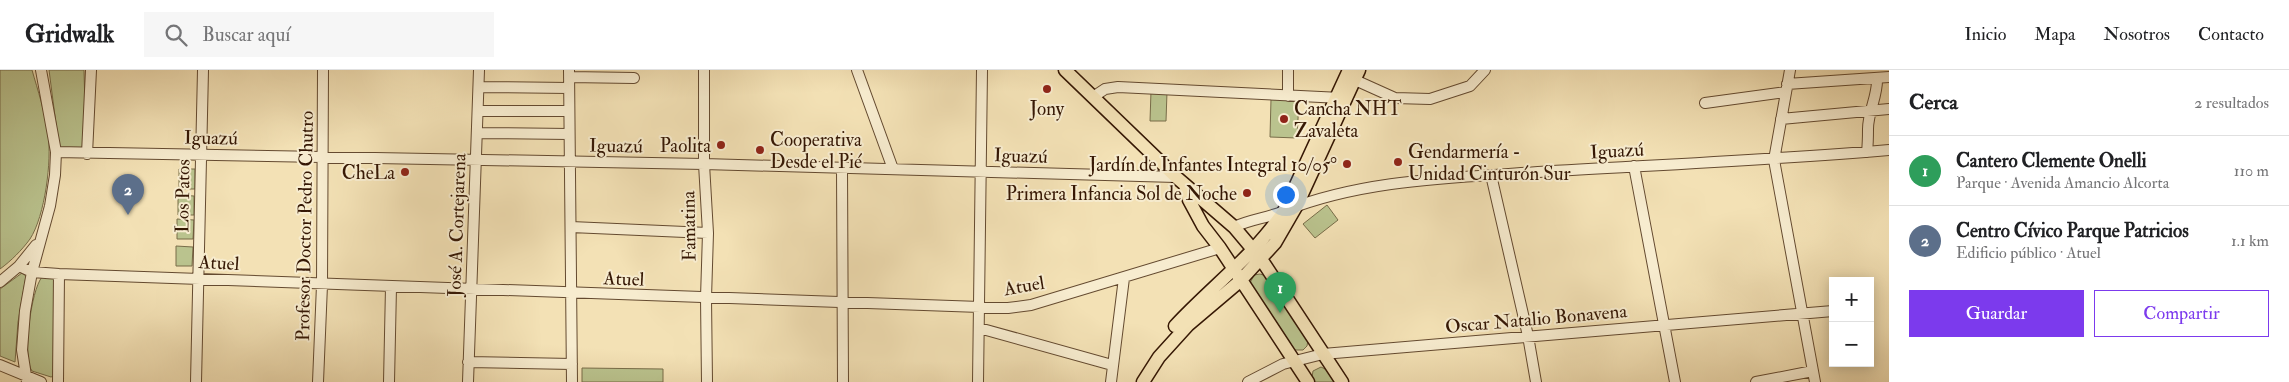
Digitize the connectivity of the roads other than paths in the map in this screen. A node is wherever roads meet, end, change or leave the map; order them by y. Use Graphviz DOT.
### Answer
graph roads {
  1 [pos="41,70"];
  2 [pos="91,70"];
  3 [pos="204,70"];
  4 [pos="323,70"];
  5 [pos="479,70"];
  6 [pos="704,70"];
  7 [pos="858,70"];
  8 [pos="982,70"];
  9 [pos="1065,70"];
  10 [pos="1288,70"];
  11 [pos="1485,70"];
  12 [pos="1790,70"];
  13 [pos="569,73"];
  14 [pos="1354,73"];
  15 [pos="1874,76"];
  16 [pos="1889,77"];
  17 [pos="634,78"];
  18 [pos="479,88"];
  19 [pos="569,88"];
  20 [pos="1787,88"];
  21 [pos="1288,96"];
  22 [pos="1093,98"];
  23 [pos="1341,98"];
  24 [pos="1705,104"];
  25 [pos="1889,109"];
  26 [pos="478,110"];
  27 [pos="569,111"];
  28 [pos="1871,111"];
  29 [pos="1781,119"];
  30 [pos="478,133"];
  31 [pos="569,134"];
  32 [pos="1889,150"];
  33 [pos="56,152"];
  34 [pos="1866,152"];
  35 [pos="87,154"];
  36 [pos="200,154"];
  37 [pos="322,158"];
  38 [pos="476,160"];
  39 [pos="1774,160"];
  40 [pos="569,161"];
  41 [pos="704,164"];
  42 [pos="1634,166"];
  43 [pos="842,168"];
  44 [pos="893,169"];
  45 [pos="983,171"];
  46 [pos="1491,175"];
  47 [pos="1180,181"];
  48 [pos="1297,204"];
  49 [pos="1284,211"];
  50 [pos="571,227"];
  51 [pos="1234,227"];
  52 [pos="708,233"];
  53 [pos="39,240"];
  54 [pos="1220,248"];
  55 [pos="1258,255"];
  56 [pos="19,266"];
  57 [pos="32,272"];
  58 [pos="59,274"];
  59 [pos="1237,276"];
  60 [pos="1124,278"];
  61 [pos="198,279"];
  62 [pos="0,282"];
  63 [pos="322,285"];
  64 [pos="391,287"];
  65 [pos="471,290"];
  66 [pos="571,293"];
  67 [pos="706,298"];
  68 [pos="843,303"];
  69 [pos="980,307"];
  70 [pos="1829,312"];
  71 [pos="1802,314"];
  72 [pos="1664,325"];
  73 [pos="979,328"];
  74 [pos="1528,336"];
  75 [pos="1323,354"];
  76 [pos="1294,360"];
  77 [pos="468,362"];
  78 [pos="572,364"];
  79 [pos="1112,365"];
  80 [pos="0,366"];
  81 [pos="1813,371"];
  82 [pos="27,380"];
  83 [pos="42,382"];
  84 [pos="58,382"];
  85 [pos="196,382"];
  86 [pos="318,382"];
  87 [pos="389,382"];
  88 [pos="468,382"];
  89 [pos="572,382"];
  90 [pos="707,382"];
  91 [pos="843,382"];
  92 [pos="978,382"];
  93 [pos="1111,382"];
  94 [pos="1133,382"];
  95 [pos="1142,382"];
  96 [pos="1248,382"];
  97 [pos="1308,382"];
  98 [pos="1342,382"];
  99 [pos="1536,382"];
  100 [pos="1675,382"];
  101 [pos="1756,382"];
  102 [pos="1814,382"];
  1 -- 33 [label="street"];
  2 -- 35 [label="street"];
  3 -- 36 [label="street, Los Patos"];
  4 -- 37 [label="street, Profesor Doctor Pedro Chutro"];
  5 -- 18 [label="street, José A. Cortejarena"];
  6 -- 41 [label="street, Famatina"];
  7 -- 44 [label="street"];
  8 -- 45 [label="street"];
  9 -- 22 [label="main road"];
  10 -- 21 [label="street"];
  11 -- 14 [label="street"];
  12 -- 20 [label="street"];
  13 -- 17 [label="street"];
  13 -- 19 [label="street"];
  14 -- 23 [label="main road"];
  15 -- 16 [label="street"];
  15 -- 20 [label="street"];
  15 -- 28 [label="street"];
  18 -- 19 [label="street"];
  18 -- 26 [label="street, José A. Cortejarena"];
  19 -- 27 [label="street"];
  20 -- 24 [label="street"];
  20 -- 29 [label="street"];
  21 -- 22 [label="street"];
  21 -- 23 [label="street"];
  22 -- 47 [label="main road"];
  23 -- 48 [label="main road"];
  23 -- 49 [label="main road"];
  25 -- 28 [label="street"];
  26 -- 27 [label="street"];
  26 -- 30 [label="street, José A. Cortejarena"];
  27 -- 31 [label="street"];
  28 -- 29 [label="street"];
  28 -- 34 [label="street"];
  29 -- 39 [label="street"];
  30 -- 31 [label="street"];
  30 -- 38 [label="street, José A. Cortejarena"];
  31 -- 40 [label="street"];
  32 -- 34 [label="street, Iguazú"];
  33 -- 35 [label="street, Iguazú"];
  33 -- 53 [label="street"];
  34 -- 39 [label="street, Iguazú"];
  35 -- 36 [label="street, Iguazú"];
  36 -- 37 [label="street, Iguazú"];
  36 -- 61 [label="street, Los Patos"];
  37 -- 38 [label="street, Iguazú"];
  37 -- 63 [label="street, Profesor Doctor Pedro Chutro"];
  38 -- 40 [label="street, Iguazú"];
  38 -- 65 [label="street, José A. Cortejarena"];
  39 -- 42 [label="street, Iguazú"];
  39 -- 71 [label="street"];
  40 -- 41 [label="street, Iguazú"];
  40 -- 50 [label="street"];
  41 -- 43 [label="street, Iguazú"];
  41 -- 52 [label="street, Famatina"];
  42 -- 46 [label="street, Iguazú"];
  42 -- 72 [label="street"];
  43 -- 44 [label="street, Iguazú"];
  43 -- 68 [label="street"];
  44 -- 45 [label="street, Iguazú"];
  45 -- 47 [label="street, Iguazú"];
  45 -- 69 [label="street"];
  46 -- 48 [label="street, Iguazú"];
  46 -- 74 [label="street"];
  47 -- 51 [label="main road"];
  47 -- 54 [label="main road"];
  48 -- 49 [label="street, Iguazú"];
  48 -- 55 [label="main road"];
  49 -- 51 [label="street, Iguazú"];
  49 -- 55 [label="main road"];
  50 -- 52 [label="street"];
  50 -- 66 [label="street"];
  51 -- 54 [label="main road"];
  51 -- 55 [label="main road"];
  52 -- 67 [label="street, Famatina"];
  53 -- 56 [label="street"];
  53 -- 57 [label="street"];
  54 -- 59 [label="main road"];
  54 -- 60 [label="street, Atuel"];
  55 -- 59 [label="main road"];
  55 -- 75 [label="main road"];
  56 -- 57 [label="street, Atuel"];
  56 -- 62 [label="street"];
  57 -- 58 [label="street, Atuel"];
  57 -- 82 [label="street"];
  58 -- 61 [label="street, Atuel"];
  58 -- 84 [label="street"];
  59 -- 76 [label="main road"];
  59 -- 94 [label="main road"];
  59 -- 95 [label="main road"];
  60 -- 69 [label="street, Atuel"];
  60 -- 79 [label="street"];
  61 -- 63 [label="street, Atuel"];
  61 -- 85 [label="street, Los Patos"];
  63 -- 64 [label="street, Atuel"];
  63 -- 86 [label="street, Profesor Doctor Pedro Chutro"];
  64 -- 65 [label="street, Atuel"];
  64 -- 87 [label="street"];
  65 -- 66 [label="street, Atuel"];
  65 -- 77 [label="street, José A. Cortejarena"];
  66 -- 67 [label="street, Atuel"];
  66 -- 78 [label="street"];
  67 -- 68 [label="street, Atuel"];
  67 -- 90 [label="street, Famatina"];
  68 -- 69 [label="street, Atuel"];
  68 -- 91 [label="street"];
  69 -- 73 [label="street"];
  70 -- 71 [label="street, Oscar Natalio Bonavena"];
  71 -- 72 [label="street, Oscar Natalio Bonavena"];
  71 -- 81 [label="street"];
  72 -- 74 [label="street, Oscar Natalio Bonavena"];
  72 -- 100 [label="street"];
  73 -- 79 [label="street"];
  73 -- 92 [label="street"];
  74 -- 75 [label="street, Oscar Natalio Bonavena"];
  74 -- 99 [label="street"];
  75 -- 76 [label="street, Oscar Natalio Bonavena"];
  75 -- 98 [label="main road"];
  76 -- 96 [label="street, Oscar Natalio Bonavena"];
  76 -- 97 [label="main road"];
  77 -- 78 [label="street"];
  77 -- 88 [label="street, José A. Cortejarena"];
  78 -- 89 [label="street"];
  79 -- 93 [label="street"];
  80 -- 82 [label="street"];
  81 -- 101 [label="street"];
  81 -- 102 [label="street"];
  82 -- 83 [label="street"];
}
